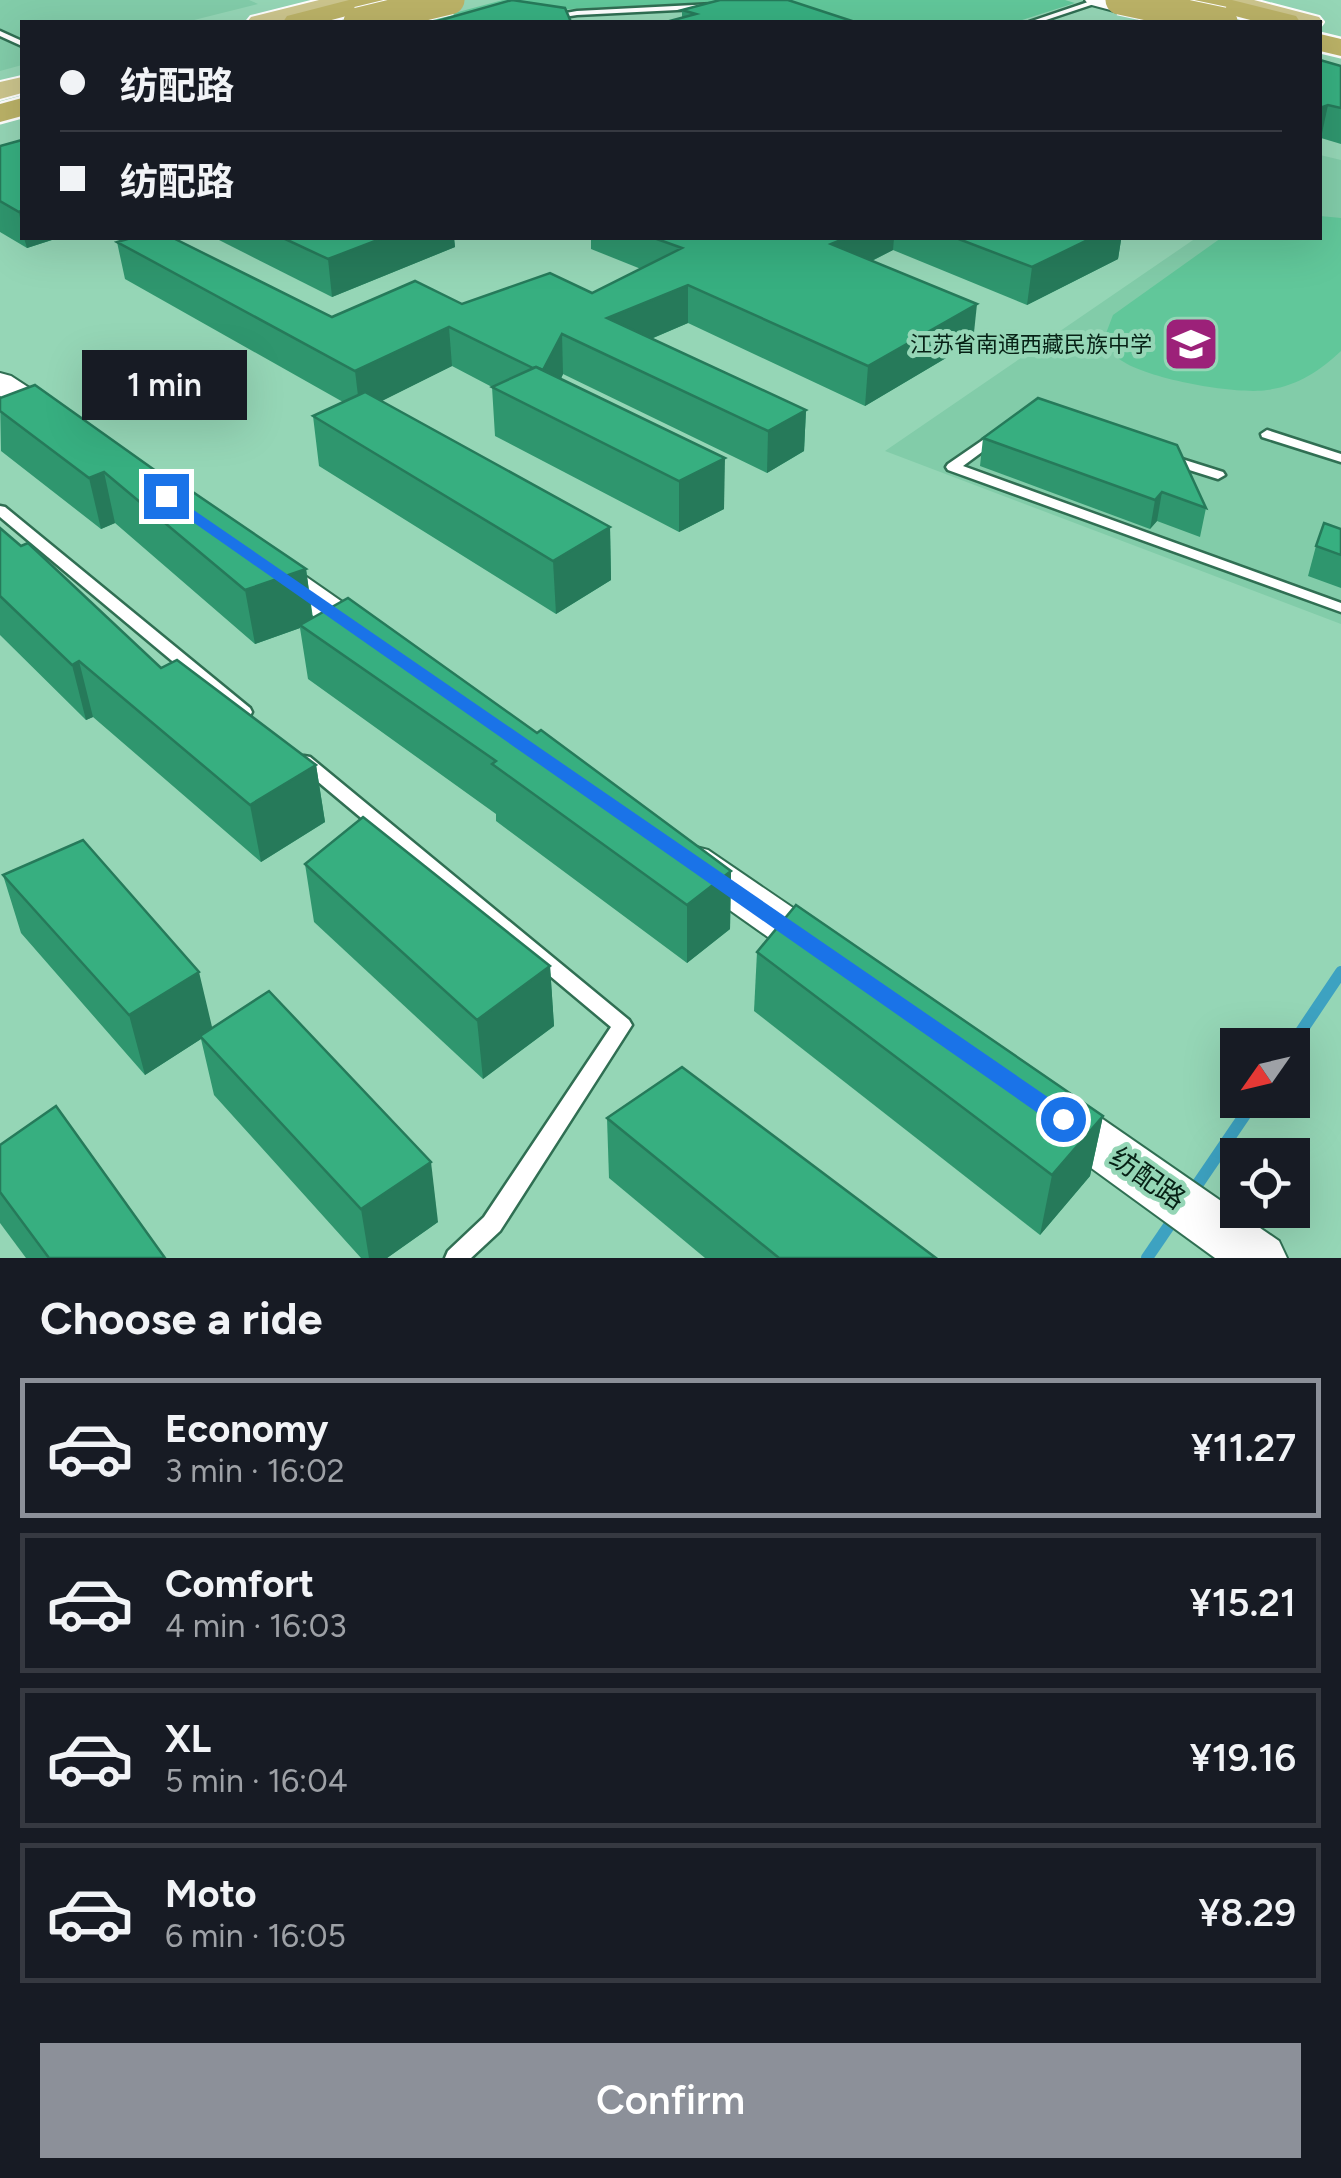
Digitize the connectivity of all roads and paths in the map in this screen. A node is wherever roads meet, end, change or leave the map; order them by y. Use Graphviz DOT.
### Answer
graph roads {
  1 [pos="348,0"];
  2 [pos="360,0"];
  3 [pos="379,0"];
  4 [pos="412,0"];
  5 [pos="448,0"];
  6 [pos="1120,0"];
  7 [pos="1138,0"];
  8 [pos="1163,0"];
  9 [pos="1202,0"];
  10 [pos="1225,0"];
  11 [pos="1097,1"];
  12 [pos="726,5"];
  13 [pos="268,20"];
  14 [pos="286,20"];
  15 [pos="304,20"];
  16 [pos="337,20"];
  17 [pos="368,20"];
  18 [pos="532,20"];
  19 [pos="1039,20"];
  20 [pos="1172,20"];
  21 [pos="1213,20"];
  22 [pos="1214,20"];
  23 [pos="1239,20"];
  24 [pos="1279,20"];
  25 [pos="1302,20"];
  26 [pos="19,401"];
  27 [pos="1012,423"];
  28 [pos="1267,434"];
  29 [pos="86,441"];
  30 [pos="1149,452"];
  31 [pos="1341,458"];
  32 [pos="1218,476"];
  33 [pos="0,510"];
  34 [pos="232,542"];
  35 [pos="1341,608"];
  36 [pos="411,666"];
  37 [pos="258,724"];
  38 [pos="288,749"];
  39 [pos="654,835"];
  40 [pos="849,970"];
  41 [pos="1028,1094"];
  42 [pos="456,1258"];
  43 [pos="1259,1258"];
  1 -- 13 [label="main road"];
  2 -- 14 [label="highway"];
  3 -- 15 [label="highway"];
  4 -- 16 [label="highway"];
  5 -- 17 [label="highway, bridge"];
  6 -- 21 [label="highway, bridge"];
  7 -- 22 [label="main road"];
  8 -- 23 [label="highway, bridge"];
  9 -- 24 [label="highway"];
  10 -- 25 [label="main road"];
  11 -- 19 [label="lane"];
  11 -- 20 [label="street"];
  12 -- 18 [label="lane"];
  26 -- 29 [label="street"];
  27 -- 35 [label="lane"];
  28 -- 31 [label="lane"];
  30 -- 32 [label="lane"];
  33 -- 37 [label="lane"];
  34 -- 36 [label="street"];
  38 -- 42 [label="lane"];
  39 -- 40 [label="street"];
  41 -- 43 [label="street, 纺配路"];
}
